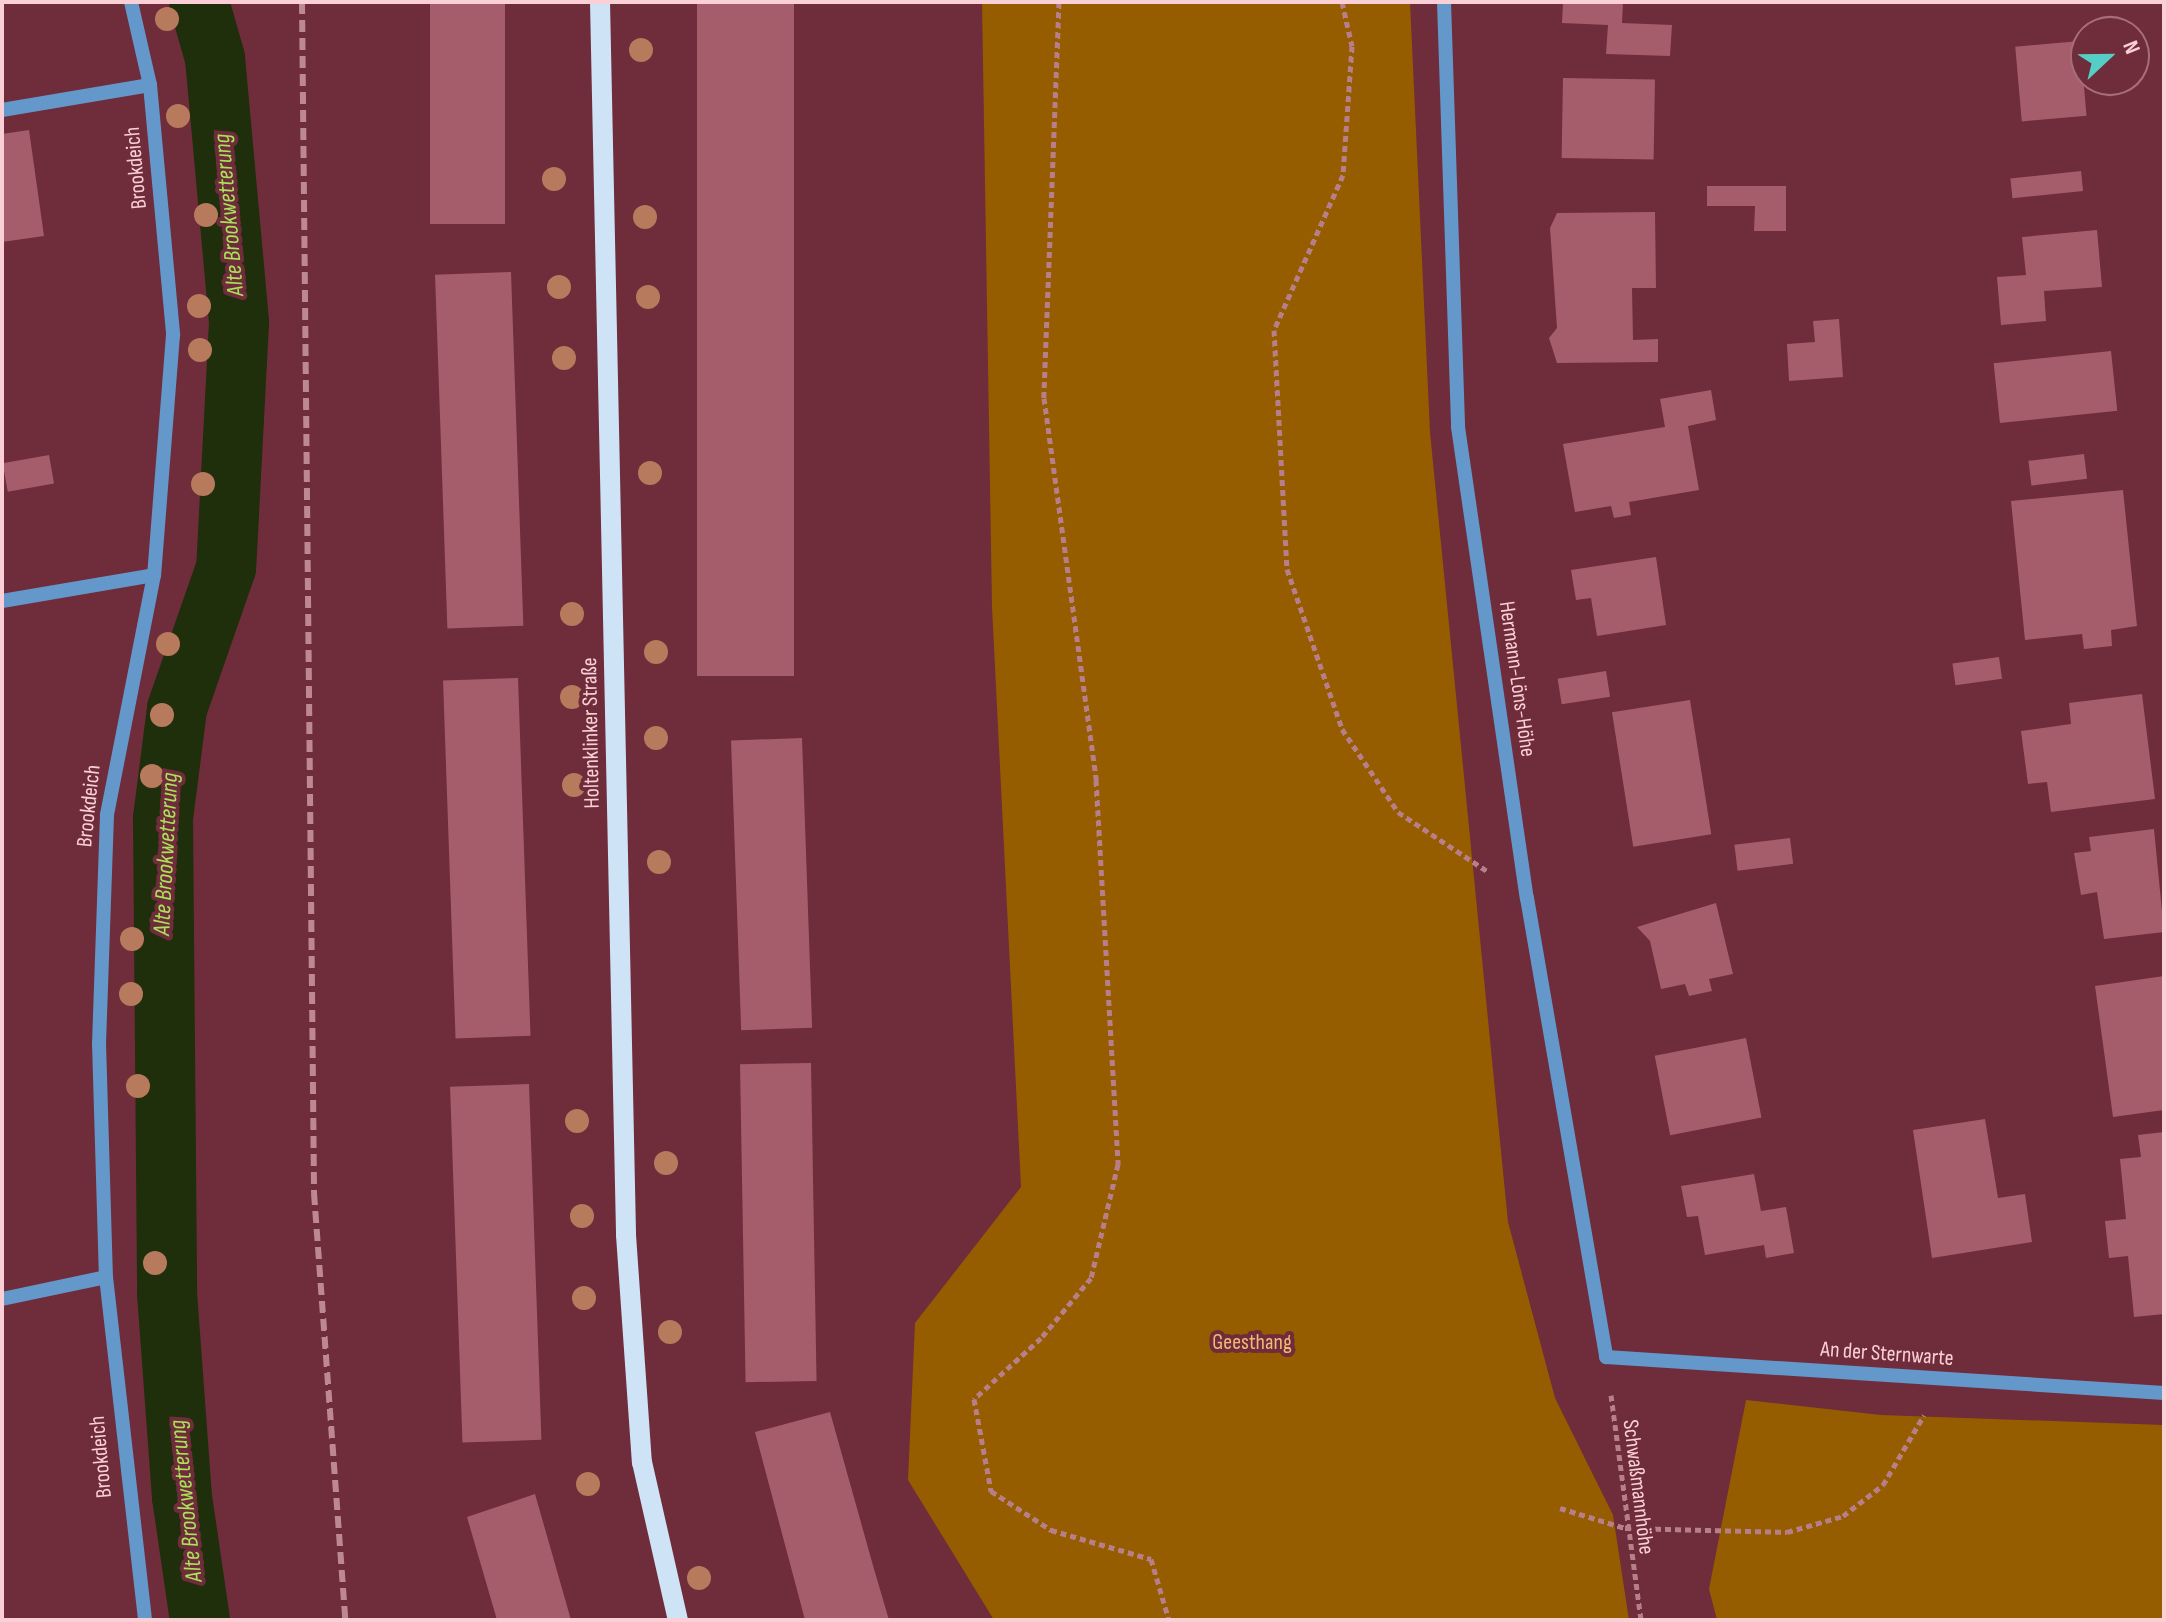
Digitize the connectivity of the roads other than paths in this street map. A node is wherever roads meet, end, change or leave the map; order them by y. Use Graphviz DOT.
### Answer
graph roads {
  1 [pos="131,2"];
  2 [pos="600,2"];
  3 [pos="1444,2"];
  4 [pos="150,85"];
  5 [pos="2,110"];
  6 [pos="154,575"];
  7 [pos="2,601"];
  8 [pos="106,1277"];
  9 [pos="2,1299"];
  10 [pos="1606,1357"];
  11 [pos="2164,1393"];
  12 [pos="145,1620"];
  13 [pos="678,1620"];
  1 -- 4 [label="street, Brookdeich"];
  2 -- 13 [label="main road, Holtenklinker Straße"];
  3 -- 10 [label="street, Hermann-Löns-Höhe"];
  4 -- 5 [label="street"];
  4 -- 6 [label="street, Brookdeich"];
  6 -- 7 [label="street"];
  6 -- 8 [label="street, Brookdeich"];
  8 -- 9 [label="street"];
  8 -- 12 [label="street, Brookdeich"];
  10 -- 11 [label="street, An der Sternwarte"];
}
